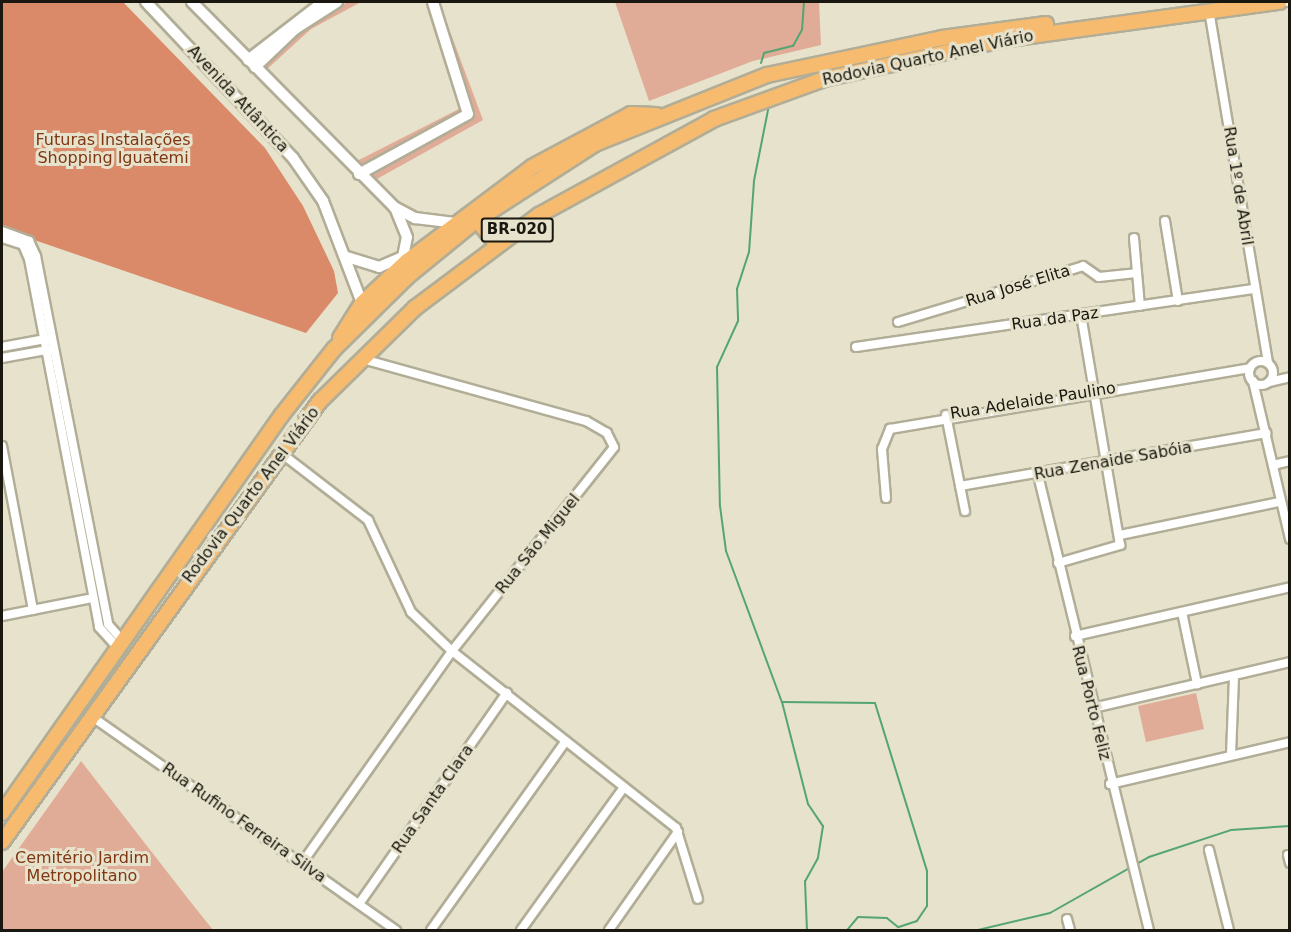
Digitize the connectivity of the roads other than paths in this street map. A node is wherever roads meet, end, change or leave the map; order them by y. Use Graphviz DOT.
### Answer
graph roads {
  1 [pos="146,2"];
  2 [pos="192,2"];
  3 [pos="323,2"];
  4 [pos="337,2"];
  5 [pos="433,2"];
  6 [pos="1279,2"];
  7 [pos="1212,6"];
  8 [pos="252,63"];
  9 [pos="656,115"];
  10 [pos="359,174"];
  11 [pos="394,207"];
  12 [pos="477,220"];
  13 [pos="1166,221"];
  14 [pos="453,223"];
  15 [pos="2,231"];
  16 [pos="2,238"];
  17 [pos="1134,238"];
  18 [pos="496,245"];
  19 [pos="347,256"];
  20 [pos="34,267"];
  21 [pos="1136,273"];
  22 [pos="1255,289"];
  23 [pos="1178,301"];
  24 [pos="362,303"];
  25 [pos="1140,306"];
  26 [pos="1082,315"];
  27 [pos="898,322"];
  28 [pos="52,338"];
  29 [pos="42,340"];
  30 [pos="2,347"];
  31 [pos="856,347"];
  32 [pos="54,348"];
  33 [pos="334,349"];
  34 [pos="44,350"];
  35 [pos="2,358"];
  36 [pos="361,358"];
  37 [pos="1268,363"];
  38 [pos="1250,368"];
  39 [pos="1290,377"];
  40 [pos="1253,381"];
  41 [pos="1269,382"];
  42 [pos="1094,390"];
  43 [pos="946,416"];
  44 [pos="1266,433"];
  45 [pos="2,446"];
  46 [pos="279,452"];
  47 [pos="1290,461"];
  48 [pos="1107,464"];
  49 [pos="1274,465"];
  50 [pos="79,475"];
  51 [pos="1038,475"];
  52 [pos="69,477"];
  53 [pos="960,486"];
  54 [pos="886,498"];
  55 [pos="1280,502"];
  56 [pos="965,512"];
  57 [pos="1120,535"];
  58 [pos="1290,539"];
  59 [pos="189,547"];
  60 [pos="205,556"];
  61 [pos="1058,563"];
  62 [pos="1290,587"];
  63 [pos="93,598"];
  64 [pos="33,610"];
  65 [pos="1182,612"];
  66 [pos="2,616"];
  67 [pos="1075,636"];
  68 [pos="119,644"];
  69 [pos="138,650"];
  70 [pos="452,651"];
  71 [pos="1290,662"];
  72 [pos="1234,676"];
  73 [pos="1197,684"];
  74 [pos="507,693"];
  75 [pos="1093,708"];
  76 [pos="91,716"];
  77 [pos="566,741"];
  78 [pos="1290,742"];
  79 [pos="1231,755"];
  80 [pos="1110,784"];
  81 [pos="624,787"];
  82 [pos="2,813"];
  83 [pos="678,832"];
  84 [pos="2,842"];
  85 [pos="1209,850"];
  86 [pos="302,863"];
  87 [pos="698,899"];
  88 [pos="359,904"];
  89 [pos="1067,919"];
  90 [pos="396,930"];
  91 [pos="431,930"];
  92 [pos="520,930"];
  93 [pos="609,930"];
  94 [pos="1070,930"];
  95 [pos="1149,930"];
  96 [pos="1229,930"];
  1 -- 19 [label="street, Avenida Atlântica"];
  2 -- 8 [label="street, Avenida Atlântica"];
  3 -- 8 [label="street"];
  4 -- 8 [label="street"];
  5 -- 10 [label="street"];
  6 -- 7 [label="highway, Rodovia Quarto Anel Viário / BR-020"];
  7 -- 9 [label="highway, Rodovia Quarto Anel Viário / BR-020"];
  7 -- 18 [label="highway, Rodovia Quarto Anel Viário / BR-020"];
  7 -- 22 [label="street, Rua 1º de Abril"];
  8 -- 10 [label="street, Avenida Atlântica"];
  9 -- 12 [label="highway, Rodovia Quarto Anel Viário / BR-020"];
  9 -- 14 [label="highway"];
  10 -- 11 [label="street, Avenida Atlântica"];
  11 -- 14 [label="street, Avenida Atlântica"];
  11 -- 19 [label="street"];
  12 -- 18 [label="highway"];
  12 -- 33 [label="highway, Rodovia Quarto Anel Viário / BR-020"];
  13 -- 23 [label="street"];
  14 -- 24 [label="highway"];
  15 -- 20 [label="street"];
  16 -- 20 [label="street"];
  17 -- 21 [label="street"];
  18 -- 36 [label="highway, Rodovia Quarto Anel Viário / BR-020"];
  19 -- 24 [label="street, Avenida Atlântica"];
  20 -- 28 [label="street"];
  20 -- 29 [label="street"];
  21 -- 25 [label="street"];
  21 -- 27 [label="street, Rua José Elita"];
  22 -- 23 [label="street, Rua da Paz"];
  22 -- 37 [label="street, Rua 1º de Abril"];
  23 -- 25 [label="street, Rua da Paz"];
  24 -- 33 [label="highway"];
  25 -- 26 [label="street, Rua da Paz"];
  26 -- 31 [label="street, Rua da Paz"];
  26 -- 42 [label="street"];
  28 -- 29 [label="street"];
  28 -- 32 [label="street"];
  29 -- 30 [label="street"];
  29 -- 34 [label="street"];
  32 -- 34 [label="street"];
  32 -- 50 [label="street"];
  33 -- 59 [label="highway, Rodovia Quarto Anel Viário / BR-020"];
  34 -- 35 [label="street"];
  34 -- 52 [label="street"];
  36 -- 46 [label="highway, Rodovia Quarto Anel Viário / BR-020"];
  36 -- 70 [label="street, Rua São Miguel"];
  37 -- 38 [label="street"];
  37 -- 41 [label="street"];
  38 -- 40 [label="street"];
  38 -- 42 [label="street, Rua Adelaide Paulino"];
  39 -- 41 [label="street"];
  40 -- 41 [label="street"];
  40 -- 44 [label="street"];
  42 -- 43 [label="street, Rua Adelaide Paulino"];
  42 -- 48 [label="street"];
  43 -- 53 [label="street"];
  43 -- 54 [label="street, Rua Adelaide Paulino"];
  44 -- 48 [label="street, Rua Zenaide Sabóia"];
  44 -- 49 [label="street"];
  45 -- 64 [label="street"];
  46 -- 60 [label="highway, Rodovia Quarto Anel Viário / BR-020"];
  46 -- 70 [label="street"];
  47 -- 49 [label="street"];
  48 -- 51 [label="street, Rua Zenaide Sabóia"];
  48 -- 57 [label="street"];
  49 -- 55 [label="street"];
  50 -- 52 [label="street"];
  50 -- 68 [label="street"];
  51 -- 53 [label="street, Rua Zenaide Sabóia"];
  51 -- 61 [label="street, Rua Porto Feliz"];
  52 -- 63 [label="street"];
  53 -- 56 [label="street"];
  55 -- 57 [label="street"];
  55 -- 58 [label="street"];
  57 -- 61 [label="street"];
  59 -- 60 [label="highway"];
  59 -- 68 [label="highway, Rodovia Quarto Anel Viário / BR-020"];
  60 -- 69 [label="highway, Rodovia Quarto Anel Viário / BR-020"];
  61 -- 67 [label="street, Rua Porto Feliz"];
  62 -- 65 [label="street"];
  63 -- 64 [label="street"];
  63 -- 68 [label="street"];
  64 -- 66 [label="street"];
  65 -- 67 [label="street"];
  65 -- 73 [label="street"];
  67 -- 75 [label="street, Rua Porto Feliz"];
  68 -- 69 [label="highway"];
  68 -- 82 [label="highway, Rodovia Quarto Anel Viário / BR-020"];
  69 -- 76 [label="highway, Rodovia Quarto Anel Viário / BR-020"];
  70 -- 74 [label="street"];
  70 -- 86 [label="street, Rua São Miguel"];
  71 -- 72 [label="street"];
  72 -- 73 [label="street"];
  72 -- 79 [label="street"];
  73 -- 75 [label="street"];
  74 -- 77 [label="street"];
  74 -- 88 [label="street, Rua Santa Clara"];
  75 -- 80 [label="street, Rua Porto Feliz"];
  76 -- 84 [label="highway, Rodovia Quarto Anel Viário / BR-020"];
  76 -- 86 [label="street, Rua Rufino Ferreira Silva"];
  77 -- 81 [label="street"];
  77 -- 91 [label="street"];
  78 -- 79 [label="street"];
  79 -- 80 [label="street"];
  80 -- 95 [label="street, Rua Porto Feliz"];
  81 -- 83 [label="street"];
  81 -- 92 [label="street"];
  83 -- 87 [label="street"];
  83 -- 93 [label="street"];
  85 -- 96 [label="street"];
  86 -- 88 [label="street, Rua Rufino Ferreira Silva"];
  88 -- 90 [label="street, Rua Rufino Ferreira Silva"];
  89 -- 94 [label="street"];
}
